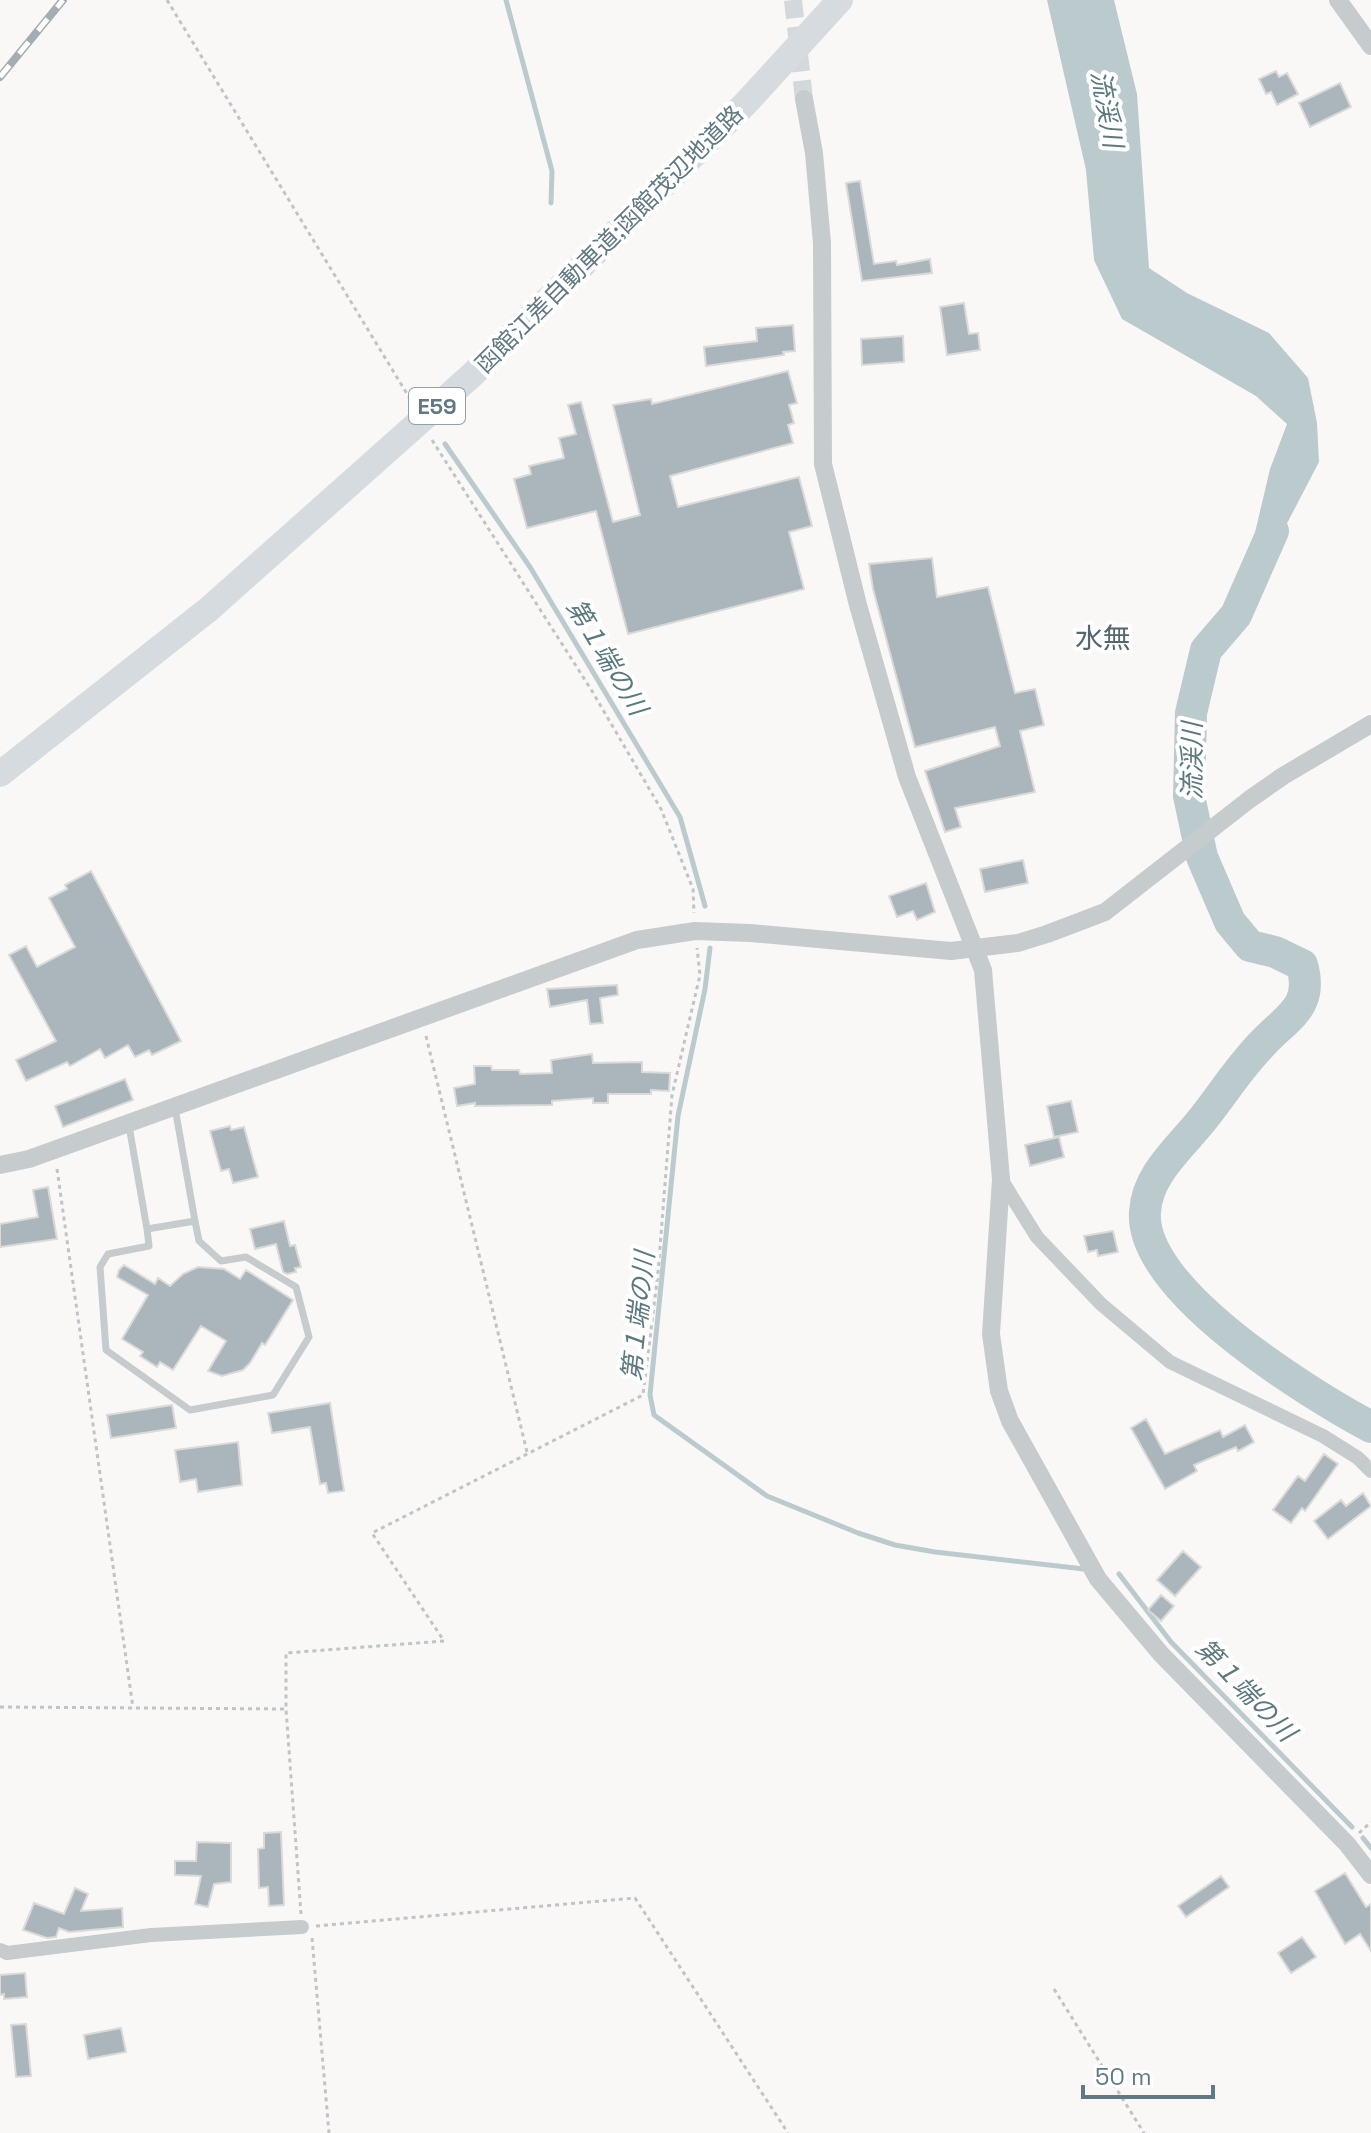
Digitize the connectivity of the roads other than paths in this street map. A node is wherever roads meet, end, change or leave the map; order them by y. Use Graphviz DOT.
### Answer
graph roads {
  1 [pos="840,0"];
  2 [pos="1338,0"];
  3 [pos="1371,46"];
  4 [pos="804,99"];
  5 [pos="1371,724"];
  6 [pos="0,774"];
  7 [pos="974,948"];
  8 [pos="174,1106"];
  9 [pos="128,1123"];
  10 [pos="0,1165"];
  11 [pos="1001,1179"];
  12 [pos="195,1221"];
  13 [pos="147,1229"];
  14 [pos="1371,1471"];
  15 [pos="1371,1875"];
  16 [pos="302,1927"];
  17 [pos="0,1950"];
  1 -- 6 [label="highway, 函館江差自動車道;函館茂辺地道路 / E59"];
  2 -- 3 [label="street"];
  4 -- 7 [label="street"];
  5 -- 7 [label="street"];
  7 -- 8 [label="street"];
  7 -- 11 [label="street"];
  8 -- 9 [label="street"];
  8 -- 12 [label="lane"];
  9 -- 10 [label="street"];
  9 -- 13 [label="lane"];
  11 -- 14 [label="street"];
  11 -- 15 [label="street"];
  12 -- 13 [label="lane"];
  12 -- 13 [label="lane"];
  16 -- 17 [label="street"];
}
